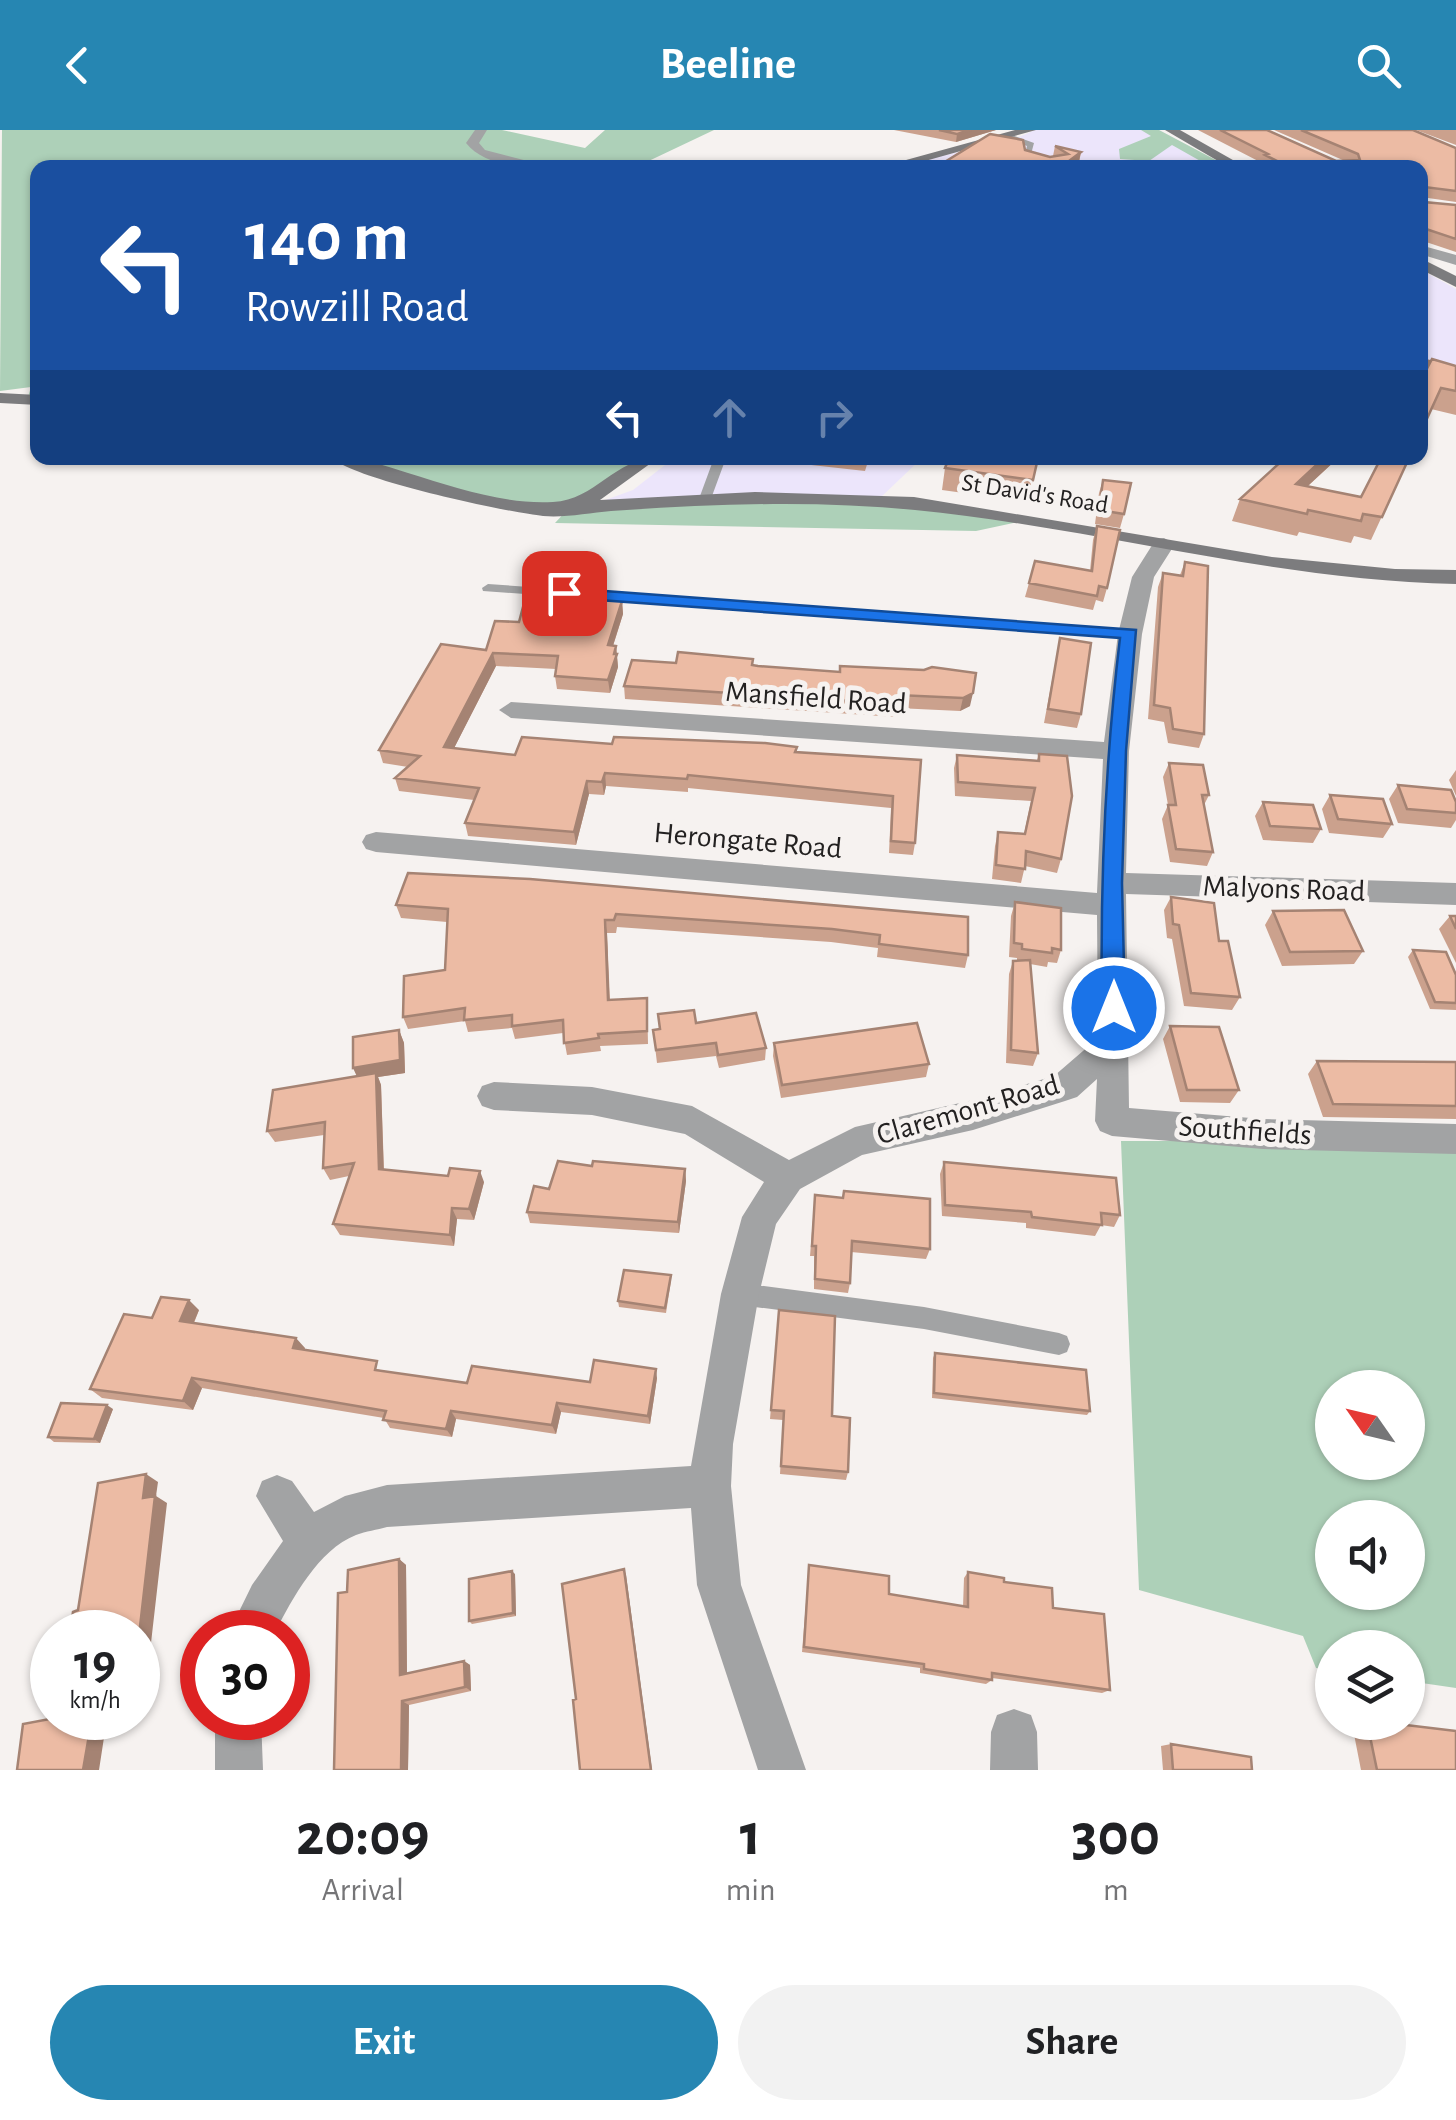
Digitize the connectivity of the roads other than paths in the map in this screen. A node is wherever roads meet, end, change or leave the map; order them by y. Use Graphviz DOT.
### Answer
graph roads {
  1 [pos="481,130"];
  2 [pos="1030,130"];
  3 [pos="1170,130"];
  4 [pos="1009,136"];
  5 [pos="512,160"];
  6 [pos="914,160"];
  7 [pos="1026,160"];
  8 [pos="1226,160"];
  9 [pos="1428,251"];
  10 [pos="1456,260"];
  11 [pos="1428,267"];
  12 [pos="1454,280"];
  13 [pos="0,398"];
  14 [pos="30,400"];
  15 [pos="366,465"];
  16 [pos="637,465"];
  17 [pos="717,465"];
  18 [pos="706,496"];
  19 [pos="544,510"];
  20 [pos="1164,544"];
  21 [pos="1456,577"];
  22 [pos="488,588"];
  23 [pos="1130,634"];
  24 [pos="511,710"];
  25 [pos="1116,751"];
  26 [pos="376,842"];
  27 [pos="1112,894"];
  28 [pos="1456,894"];
  29 [pos="1114,1043"];
  30 [pos="494,1096"];
  31 [pos="1456,1138"];
  32 [pos="788,1178"];
  33 [pos="740,1294"];
  34 [pos="1059,1344"];
  35 [pos="710,1486"];
  36 [pos="277,1496"];
  37 [pos="311,1544"];
  38 [pos="262,1610"];
  39 [pos="238,1740"];
  40 [pos="239,1770"];
  41 [pos="782,1770"];
  1 -- 5 [label="street"];
  2 -- 4 [label="street"];
  3 -- 8 [label="street"];
  4 -- 6 [label="street"];
  4 -- 7 [label="lane"];
  9 -- 10 [label="street"];
  11 -- 12 [label="street"];
  13 -- 14 [label="street"];
  15 -- 19 [label="street"];
  16 -- 19 [label="street"];
  17 -- 18 [label="lane"];
  18 -- 19 [label="street, St David's Road"];
  18 -- 20 [label="street, St David's Road"];
  20 -- 21 [label="street, St David's Road"];
  20 -- 23 [label="street"];
  22 -- 23 [label="lane"];
  23 -- 25 [label="street"];
  24 -- 25 [label="street, Mansfield Road"];
  25 -- 27 [label="street"];
  26 -- 27 [label="street, Herongate Road"];
  27 -- 28 [label="street, Malyons Road"];
  27 -- 29 [label="street"];
  29 -- 31 [label="street, Southfields"];
  29 -- 32 [label="street, Claremont Road"];
  30 -- 32 [label="street"];
  32 -- 33 [label="street, Claremont Road"];
  33 -- 34 [label="lane"];
  33 -- 35 [label="street, Claremont Road"];
  35 -- 37 [label="street"];
  35 -- 41 [label="street, Claremont Road"];
  36 -- 37 [label="street"];
  37 -- 38 [label="street"];
  39 -- 40 [label="street"];
}
